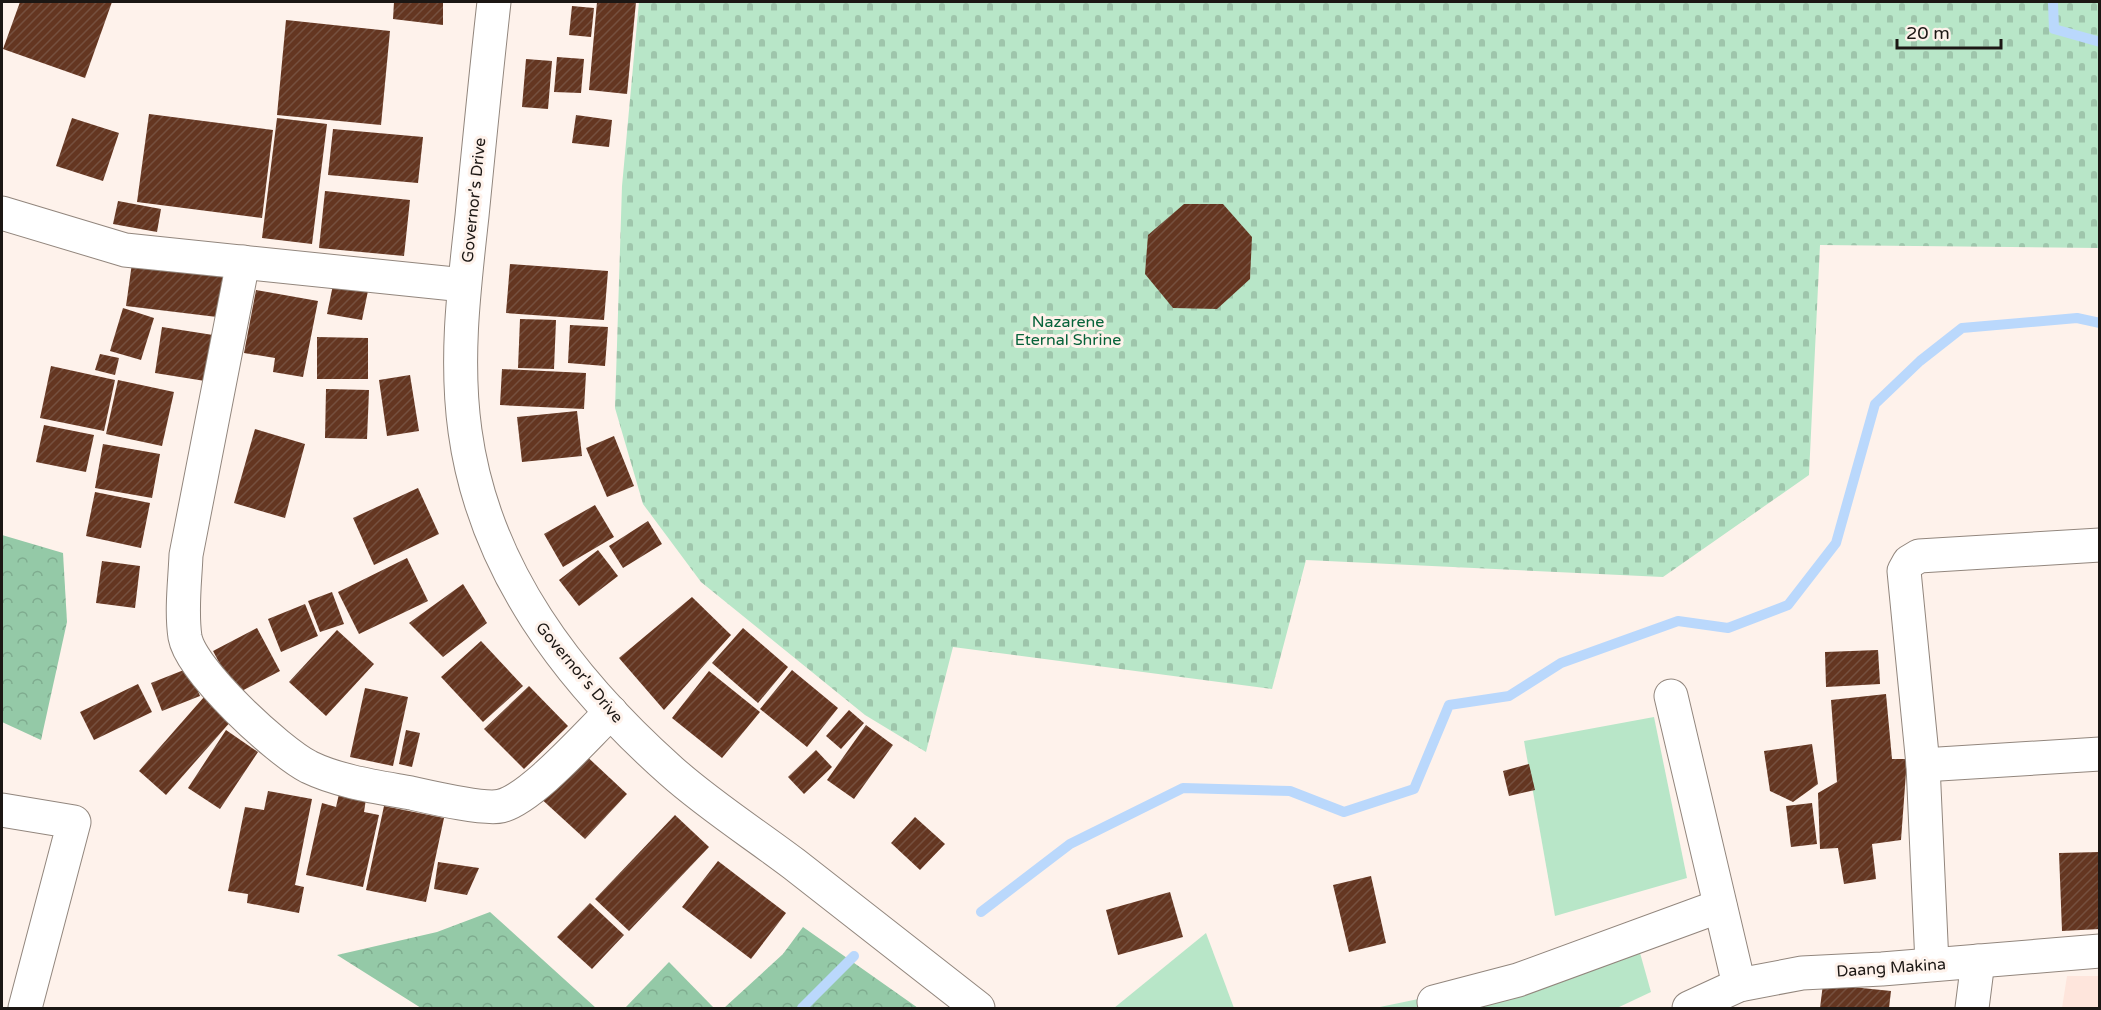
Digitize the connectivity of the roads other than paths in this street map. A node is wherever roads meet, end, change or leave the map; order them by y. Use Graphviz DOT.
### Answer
graph roads {
  1 [pos="494,2"];
  2 [pos="2,213"];
  3 [pos="243,262"];
  4 [pos="464,285"];
  5 [pos="2100,545"];
  6 [pos="1671,696"];
  7 [pos="611,712"];
  8 [pos="2100,754"];
  9 [pos="1923,765"];
  10 [pos="2,810"];
  11 [pos="1720,906"];
  12 [pos="2100,951"];
  13 [pos="1978,961"];
  14 [pos="1932,964"];
  15 [pos="1739,986"];
  16 [pos="1434,1002"];
  17 [pos="32,1007"];
  18 [pos="978,1008"];
  19 [pos="1689,1008"];
  20 [pos="1972,1008"];
  1 -- 4 [label="street, Governor's Drive"];
  2 -- 3 [label="street"];
  3 -- 4 [label="street"];
  3 -- 7 [label="street"];
  4 -- 7 [label="street, Governor's Drive"];
  5 -- 9 [label="street"];
  6 -- 11 [label="street"];
  7 -- 18 [label="street, Governor's Drive"];
  8 -- 9 [label="street"];
  9 -- 14 [label="street"];
  10 -- 17 [label="street"];
  11 -- 15 [label="street"];
  11 -- 16 [label="street"];
  12 -- 13 [label="street, Daang Makina"];
  13 -- 14 [label="street, Daang Makina"];
  13 -- 20 [label="street"];
  14 -- 15 [label="street, Daang Makina"];
  15 -- 19 [label="street, Daang Makina"];
}
